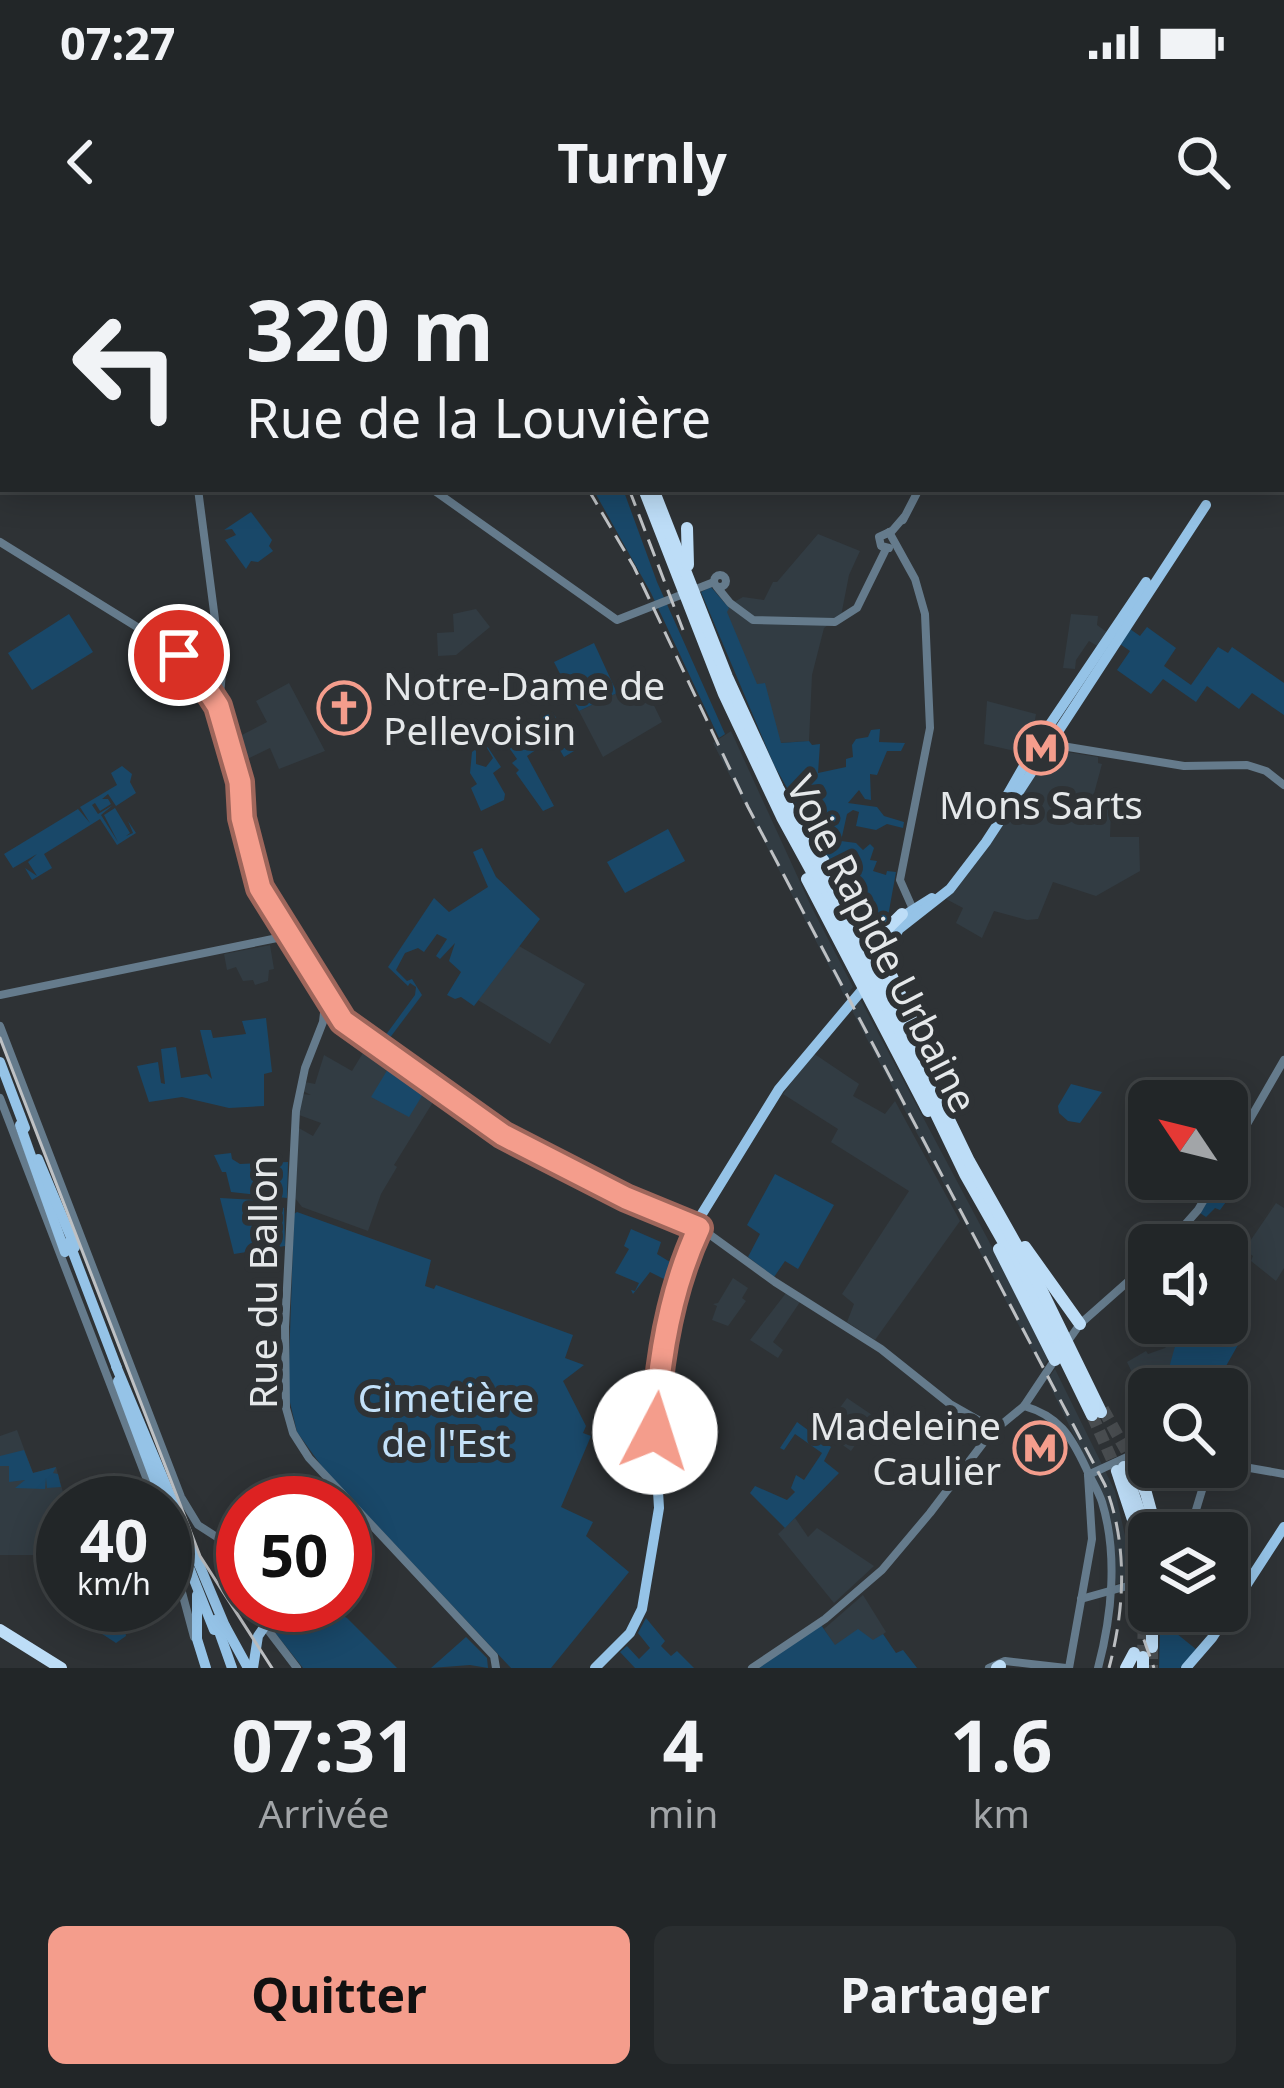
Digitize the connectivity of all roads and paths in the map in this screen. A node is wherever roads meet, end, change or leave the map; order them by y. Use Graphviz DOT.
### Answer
graph roads {
  1 [pos="198,492"];
  2 [pos="433,492"];
  3 [pos="645,492"];
  4 [pos="654,492"];
  5 [pos="917,492"];
  6 [pos="1215,492"];
  7 [pos="686,528"];
  8 [pos="0,542"];
  9 [pos="889,542"];
  10 [pos="696,601"];
  11 [pos="1080,692"];
  12 [pos="218,706"];
  13 [pos="1048,727"];
  14 [pos="1053,740"];
  15 [pos="1284,785"];
  16 [pos="778,788"];
  17 [pos="782,817"];
  18 [pos="907,910"];
  19 [pos="866,932"];
  20 [pos="287,936"];
  21 [pos="882,958"];
  22 [pos="862,984"];
  23 [pos="0,994"];
  24 [pos="326,994"];
  25 [pos="0,1026"];
  26 [pos="0,1058"];
  27 [pos="1284,1060"];
  28 [pos="0,1077"];
  29 [pos="5,1099"];
  30 [pos="21,1122"];
  31 [pos="1248,1123"];
  32 [pos="38,1159"];
  33 [pos="966,1166"];
  34 [pos="970,1182"];
  35 [pos="1204,1200"];
  36 [pos="1186,1224"];
  37 [pos="698,1227"];
  38 [pos="1128,1282"];
  39 [pos="95,1320"];
  40 [pos="1073,1332"];
  41 [pos="109,1346"];
  42 [pos="1056,1358"];
  43 [pos="116,1366"];
  44 [pos="1024,1406"];
  45 [pos="994,1429"];
  46 [pos="1128,1461"];
  47 [pos="1122,1465"];
  48 [pos="1248,1468"];
  49 [pos="1284,1474"];
  50 [pos="1088,1475"];
  51 [pos="152,1476"];
  52 [pos="152,1476"];
  53 [pos="153,1476"];
  54 [pos="1134,1512"];
  55 [pos="1138,1512"];
  56 [pos="1146,1512"];
  57 [pos="1284,1527"];
  58 [pos="216,1537"];
  59 [pos="192,1566"];
  60 [pos="192,1575"];
  61 [pos="197,1576"];
  62 [pos="192,1581"];
  63 [pos="1128,1584"];
  64 [pos="1115,1590"];
  65 [pos="1081,1599"];
  66 [pos="216,1605"];
  67 [pos="216,1611"];
  68 [pos="192,1617"];
  69 [pos="0,1628"];
  70 [pos="228,1632"];
  71 [pos="261,1632"];
  72 [pos="264,1632"];
  73 [pos="198,1644"];
  74 [pos="1141,1658"];
  75 [pos="251,1664"];
  76 [pos="596,1665"];
  77 [pos="60,1666"];
  78 [pos="999,1666"];
  79 [pos="206,1668"];
  80 [pos="230,1668"];
  81 [pos="297,1668"];
  82 [pos="494,1668"];
  83 [pos="752,1668"];
  84 [pos="1029,1668"];
  85 [pos="1068,1668"];
  86 [pos="1098,1668"];
  87 [pos="1126,1668"];
  88 [pos="1186,1668"];
  1 -- 12 [label="street"];
  2 -- 9 [label="street"];
  3 -- 17 [label="highway, Voie Rapide Urbaine"];
  4 -- 10 [label="highway, Voie Rapide Urbaine"];
  5 -- 9 [label="street"];
  6 -- 11 [label="main road"];
  7 -- 10 [label="highway"];
  8 -- 12 [label="street"];
  9 -- 18 [label="street"];
  10 -- 16 [label="highway, Voie Rapide Urbaine"];
  11 -- 13 [label="main road"];
  11 -- 14 [label="main road"];
  12 -- 20 [label="street"];
  13 -- 14 [label="main road"];
  13 -- 18 [label="main road"];
  14 -- 15 [label="street"];
  14 -- 21 [label="main road"];
  16 -- 19 [label="highway"];
  16 -- 33 [label="highway, Voie Rapide Urbaine"];
  17 -- 22 [label="highway"];
  17 -- 33 [label="highway, Voie Rapide Urbaine"];
  18 -- 19 [label="highway"];
  18 -- 21 [label="main road"];
  19 -- 21 [label="highway"];
  20 -- 23 [label="street"];
  20 -- 24 [label="street"];
  21 -- 22 [label="main road"];
  21 -- 33 [label="highway"];
  22 -- 33 [label="highway"];
  22 -- 37 [label="main road"];
  24 -- 37 [label="street"];
  24 -- 82 [label="street, Rue du Ballon"];
  25 -- 58 [label="street"];
  26 -- 30 [label="main road"];
  27 -- 31 [label="street"];
  28 -- 29 [label="main road"];
  29 -- 30 [label="main road"];
  29 -- 51 [label="street"];
  30 -- 32 [label="main road"];
  30 -- 32 [label="main road"];
  30 -- 39 [label="main road"];
  32 -- 41 [label="main road"];
  33 -- 34 [label="highway, Voie Rapide Urbaine"];
  33 -- 40 [label="highway, Voie Rapide Urbaine"];
  34 -- 40 [label="highway, Voie Rapide Urbaine"];
  34 -- 42 [label="highway"];
  35 -- 36 [label="street"];
  37 -- 45 [label="street"];
  37 -- 76 [label="main road"];
  38 -- 40 [label="street"];
  39 -- 41 [label="main road"];
  39 -- 52 [label="main road"];
  40 -- 42 [label="street"];
  41 -- 43 [label="main road"];
  42 -- 44 [label="street"];
  43 -- 53 [label="main road"];
  43 -- 66 [label="main road"];
  44 -- 45 [label="street"];
  44 -- 50 [label="street"];
  45 -- 83 [label="street"];
  46 -- 47 [label="street"];
  47 -- 50 [label="street"];
  47 -- 54 [label="highway"];
  47 -- 55 [label="highway"];
  47 -- 56 [label="highway"];
  48 -- 49 [label="street"];
  50 -- 64 [label="street"];
  50 -- 65 [label="street"];
  57 -- 88 [label="main road"];
  59 -- 61 [label="main road"];
  60 -- 80 [label="main road"];
  61 -- 67 [label="main road"];
  61 -- 80 [label="main road"];
  62 -- 73 [label="main road"];
  63 -- 64 [label="street"];
  64 -- 65 [label="street"];
  64 -- 86 [label="street"];
  65 -- 85 [label="street"];
  68 -- 73 [label="street"];
  69 -- 77 [label="highway"];
  70 -- 75 [label="main road"];
  71 -- 75 [label="main road"];
  72 -- 81 [label="street"];
  73 -- 79 [label="main road"];
  74 -- 87 [label="highway"];
  78 -- 84 [label="street"];
  78 -- 85 [label="street"];
}
